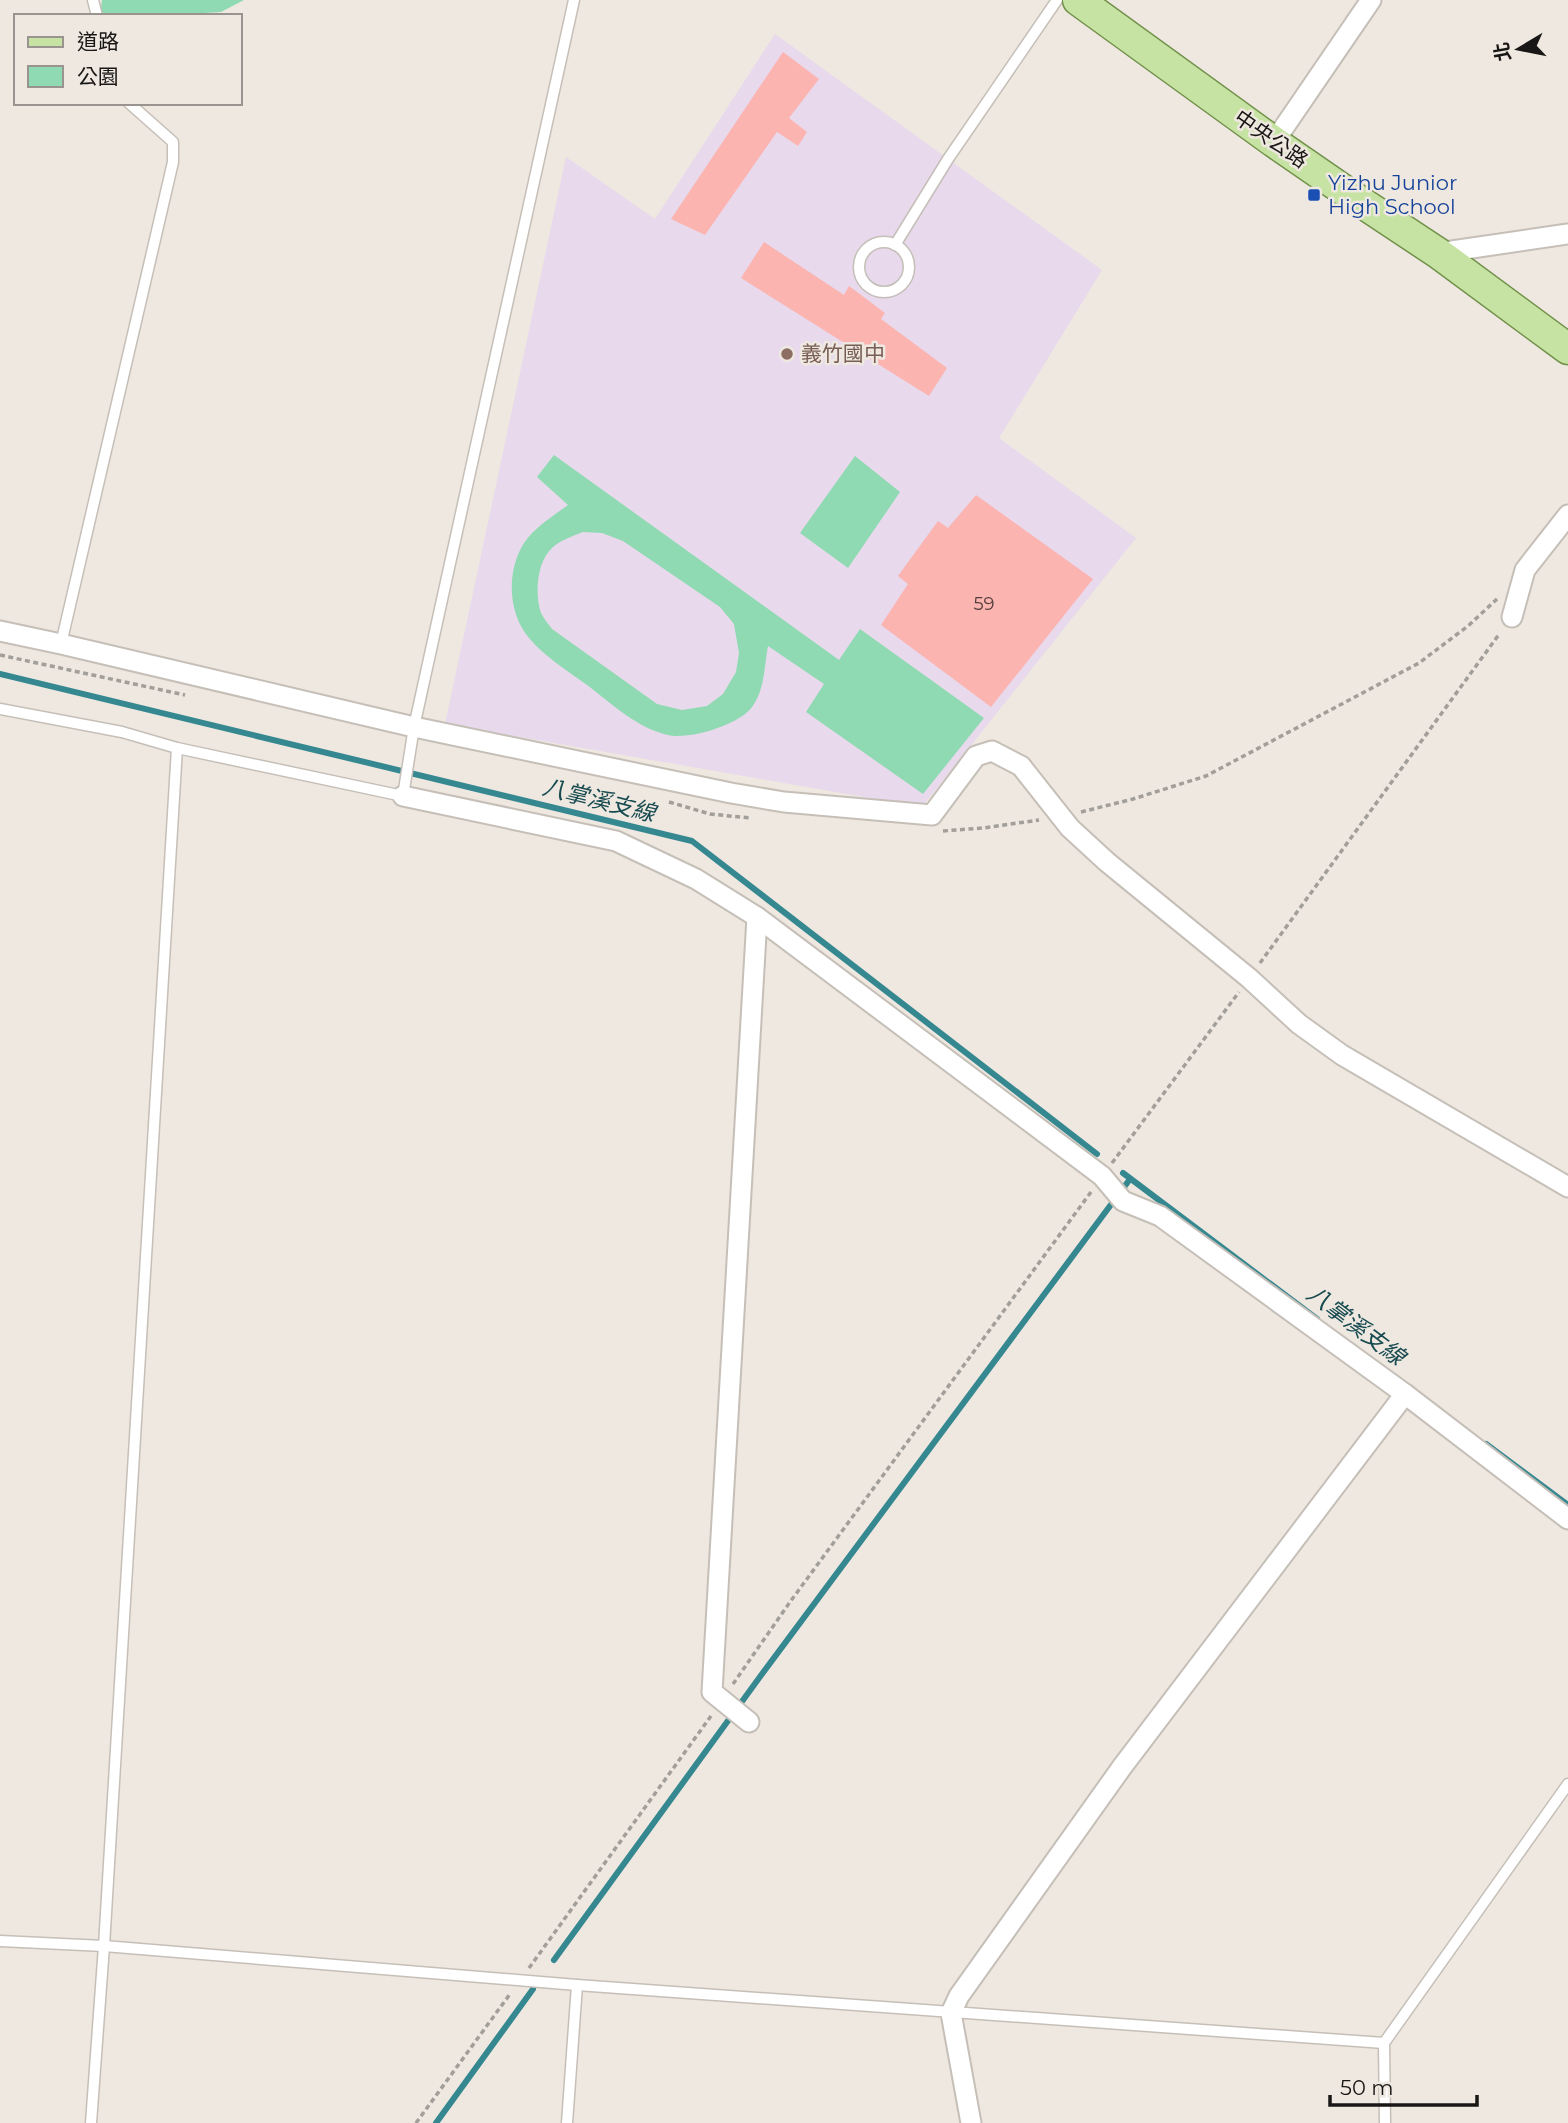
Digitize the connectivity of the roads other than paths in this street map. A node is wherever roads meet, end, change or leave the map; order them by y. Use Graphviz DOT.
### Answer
graph roads {
  1 [pos="573,0"];
  2 [pos="1057,0"];
  3 [pos="1078,0"];
  4 [pos="1371,0"];
  5 [pos="131,105"];
  6 [pos="1274,142"];
  7 [pos="1568,234"];
  8 [pos="895,244"];
  9 [pos="1438,253"];
  10 [pos="1568,349"];
  11 [pos="1568,515"];
  12 [pos="1512,617"];
  13 [pos="0,631"];
  14 [pos="61,644"];
  15 [pos="0,709"];
  16 [pos="414,727"];
  17 [pos="177,748"];
  18 [pos="404,789"];
  19 [pos="757,917"];
  20 [pos="1568,1186"];
  21 [pos="1405,1394"];
  22 [pos="1568,1519"];
  23 [pos="735,1712"];
  24 [pos="1568,1784"];
  25 [pos="0,1941"];
  26 [pos="104,1946"];
  27 [pos="578,1985"];
  28 [pos="951,2013"];
  29 [pos="1384,2043"];
  30 [pos="91,2123"];
  31 [pos="567,2123"];
  32 [pos="971,2123"];
  33 [pos="1385,2123"];
  1 -- 16 [label="lane"];
  2 -- 8 [label="lane"];
  3 -- 6 [label="main road, 中央公路"];
  4 -- 6 [label="street"];
  5 -- 14 [label="lane"];
  6 -- 9 [label="main road, 中央公路"];
  7 -- 9 [label="street"];
  8 -- 8 [label="lane"];
  9 -- 10 [label="main road, 中央公路"];
  11 -- 12 [label="street"];
  13 -- 14 [label="street"];
  14 -- 16 [label="street"];
  15 -- 17 [label="lane"];
  16 -- 18 [label="lane"];
  16 -- 20 [label="street"];
  17 -- 18 [label="lane"];
  17 -- 26 [label="lane"];
  18 -- 19 [label="street"];
  19 -- 21 [label="street"];
  19 -- 23 [label="street"];
  21 -- 22 [label="street"];
  21 -- 28 [label="street"];
  24 -- 29 [label="lane"];
  25 -- 26 [label="lane"];
  26 -- 27 [label="lane"];
  26 -- 30 [label="lane"];
  27 -- 28 [label="lane"];
  27 -- 31 [label="lane"];
  28 -- 29 [label="lane"];
  28 -- 32 [label="street"];
  29 -- 33 [label="lane"];
}
